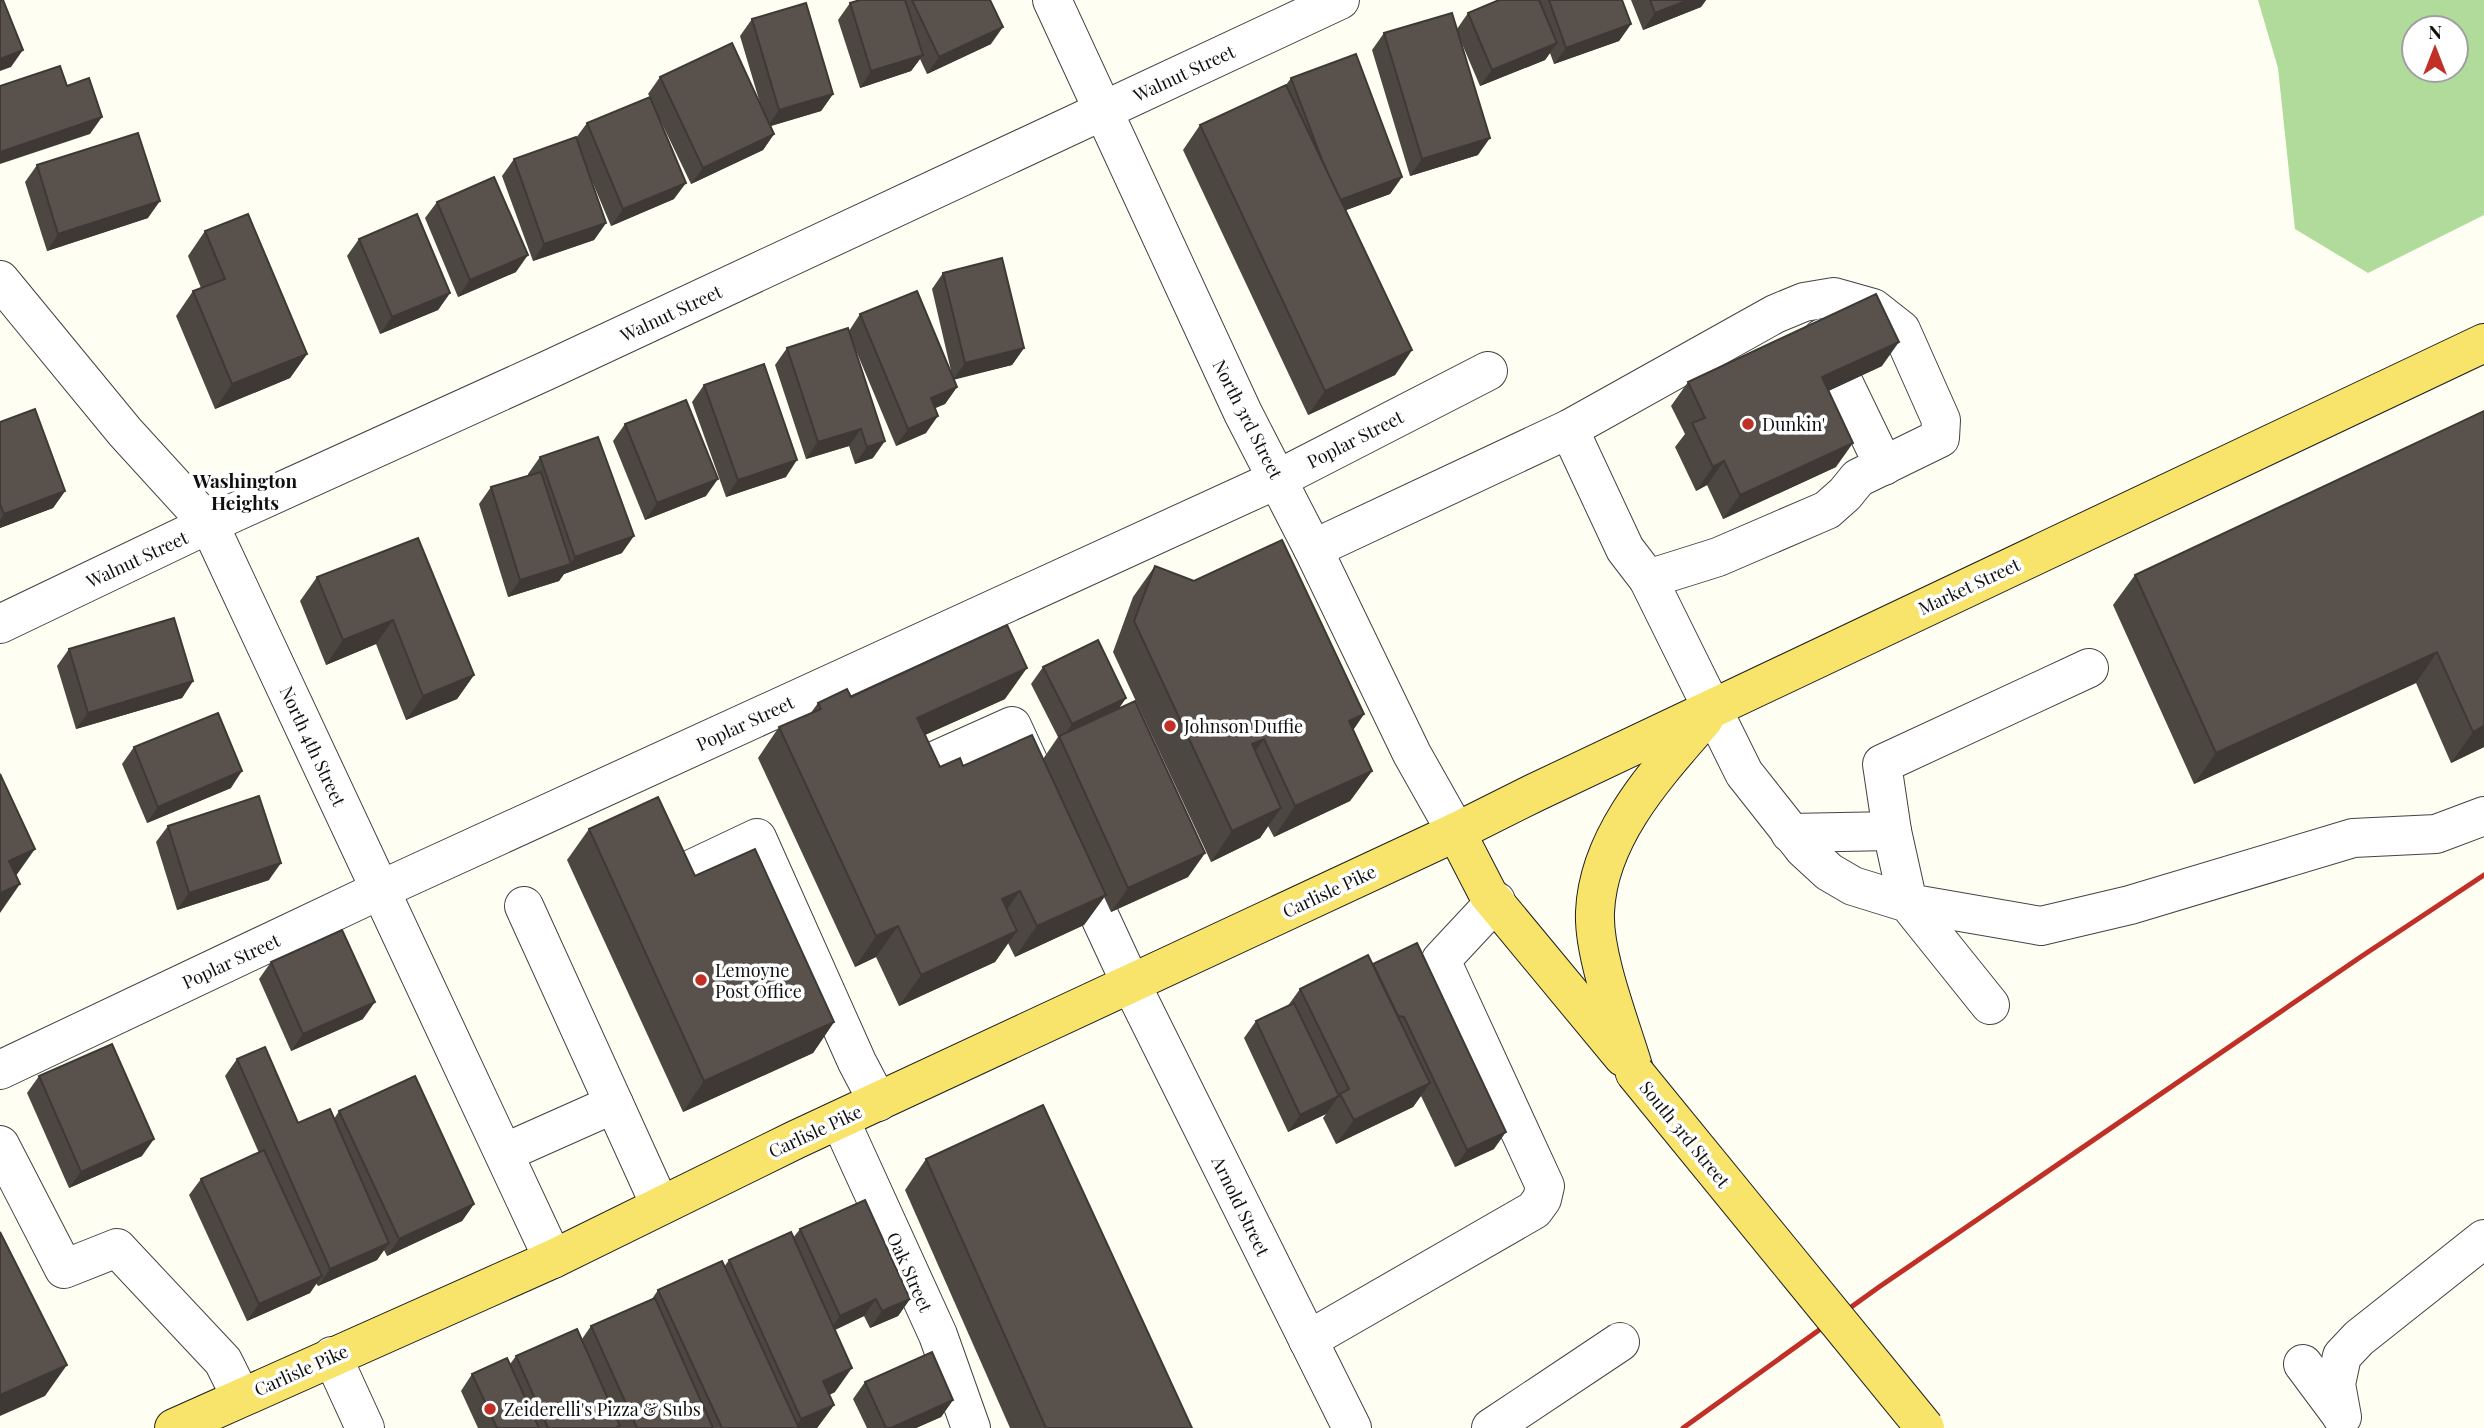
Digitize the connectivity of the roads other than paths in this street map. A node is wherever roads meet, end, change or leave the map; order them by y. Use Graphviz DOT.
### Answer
graph roads {
  1 [pos="1052,0"];
  2 [pos="1340,0"];
  3 [pos="1105,110"];
  4 [pos="0,280"];
  5 [pos="1804,302"];
  6 [pos="2484,343"];
  7 [pos="1488,371"];
  8 [pos="1569,429"];
  9 [pos="1884,466"];
  10 [pos="1278,479"];
  11 [pos="209,524"];
  12 [pos="1314,549"];
  13 [pos="1648,579"];
  14 [pos="0,624"];
  15 [pos="2090,668"];
  16 [pos="1712,709"];
  17 [pos="926,765"];
  18 [pos="2484,816"];
  19 [pos="1892,831"];
  20 [pos="1456,832"];
  21 [pos="1790,833"];
  22 [pos="683,873"];
  23 [pos="380,890"];
  24 [pos="1496,901"];
  25 [pos="1908,903"];
  26 [pos="524,906"];
  27 [pos="1131,984"];
  28 [pos="1990,1005"];
  29 [pos="0,1070"];
  30 [pos="1636,1073"];
  31 [pos="878,1102"];
  32 [pos="614,1104"];
  33 [pos="839,1120"];
  34 [pos="0,1145"];
  35 [pos="504,1153"];
  36 [pos="660,1205"];
  37 [pos="2484,1239"];
  38 [pos="553,1259"];
  39 [pos="1308,1340"];
  40 [pos="1620,1342"];
  41 [pos="332,1356"];
  42 [pos="2303,1364"];
  43 [pos="241,1397"];
  44 [pos="2347,1423"];
  45 [pos="174,1428"];
  46 [pos="365,1428"];
  47 [pos="971,1428"];
  48 [pos="1352,1428"];
  49 [pos="1491,1428"];
  50 [pos="1925,1428"];
  1 -- 3 [label="street, North 3rd Street"];
  2 -- 3 [label="street, Walnut Street"];
  3 -- 10 [label="street, North 3rd Street"];
  3 -- 11 [label="street, Walnut Street"];
  4 -- 11 [label="street, North 4th Street"];
  5 -- 8 [label="street"];
  5 -- 9 [label="street"];
  5 -- 9 [label="street"];
  6 -- 16 [label="main road, Market Street"];
  7 -- 10 [label="street, Poplar Street"];
  8 -- 12 [label="street"];
  8 -- 13 [label="street"];
  9 -- 13 [label="street"];
  10 -- 12 [label="street, North 3rd Street"];
  10 -- 23 [label="street, Poplar Street"];
  11 -- 14 [label="street, Walnut Street"];
  11 -- 23 [label="street, North 4th Street"];
  12 -- 20 [label="street, North 3rd Street"];
  13 -- 16 [label="street"];
  15 -- 19 [label="street"];
  16 -- 20 [label="main road, Market Street"];
  16 -- 21 [label="street"];
  16 -- 30 [label="main road"];
  17 -- 27 [label="street, Arnold Street"];
  18 -- 25 [label="street"];
  19 -- 21 [label="street"];
  19 -- 25 [label="street"];
  20 -- 24 [label="main road, South 3rd Street"];
  20 -- 27 [label="main road, Carlisle Pike"];
  21 -- 25 [label="street"];
  22 -- 31 [label="street"];
  23 -- 29 [label="street, Poplar Street"];
  23 -- 35 [label="street, North 4th Street"];
  24 -- 30 [label="main road, South 3rd Street"];
  24 -- 39 [label="street"];
  25 -- 28 [label="street"];
  26 -- 32 [label="street"];
  27 -- 31 [label="main road, Carlisle Pike"];
  27 -- 39 [label="street, Arnold Street"];
  30 -- 50 [label="main road, South 3rd Street, bridge"];
  31 -- 33 [label="main road, Carlisle Pike"];
  32 -- 35 [label="street"];
  32 -- 36 [label="street"];
  33 -- 36 [label="main road, Carlisle Pike"];
  33 -- 47 [label="street, Oak Street"];
  34 -- 43 [label="street"];
  35 -- 38 [label="street, North 4th Street"];
  36 -- 38 [label="main road, Carlisle Pike"];
  37 -- 44 [label="street"];
  38 -- 41 [label="main road, Carlisle Pike"];
  39 -- 48 [label="street, Arnold Street"];
  40 -- 49 [label="street"];
  41 -- 43 [label="main road, Carlisle Pike"];
  41 -- 46 [label="street"];
  42 -- 44 [label="street"];
  43 -- 45 [label="main road, Carlisle Pike"];
}
